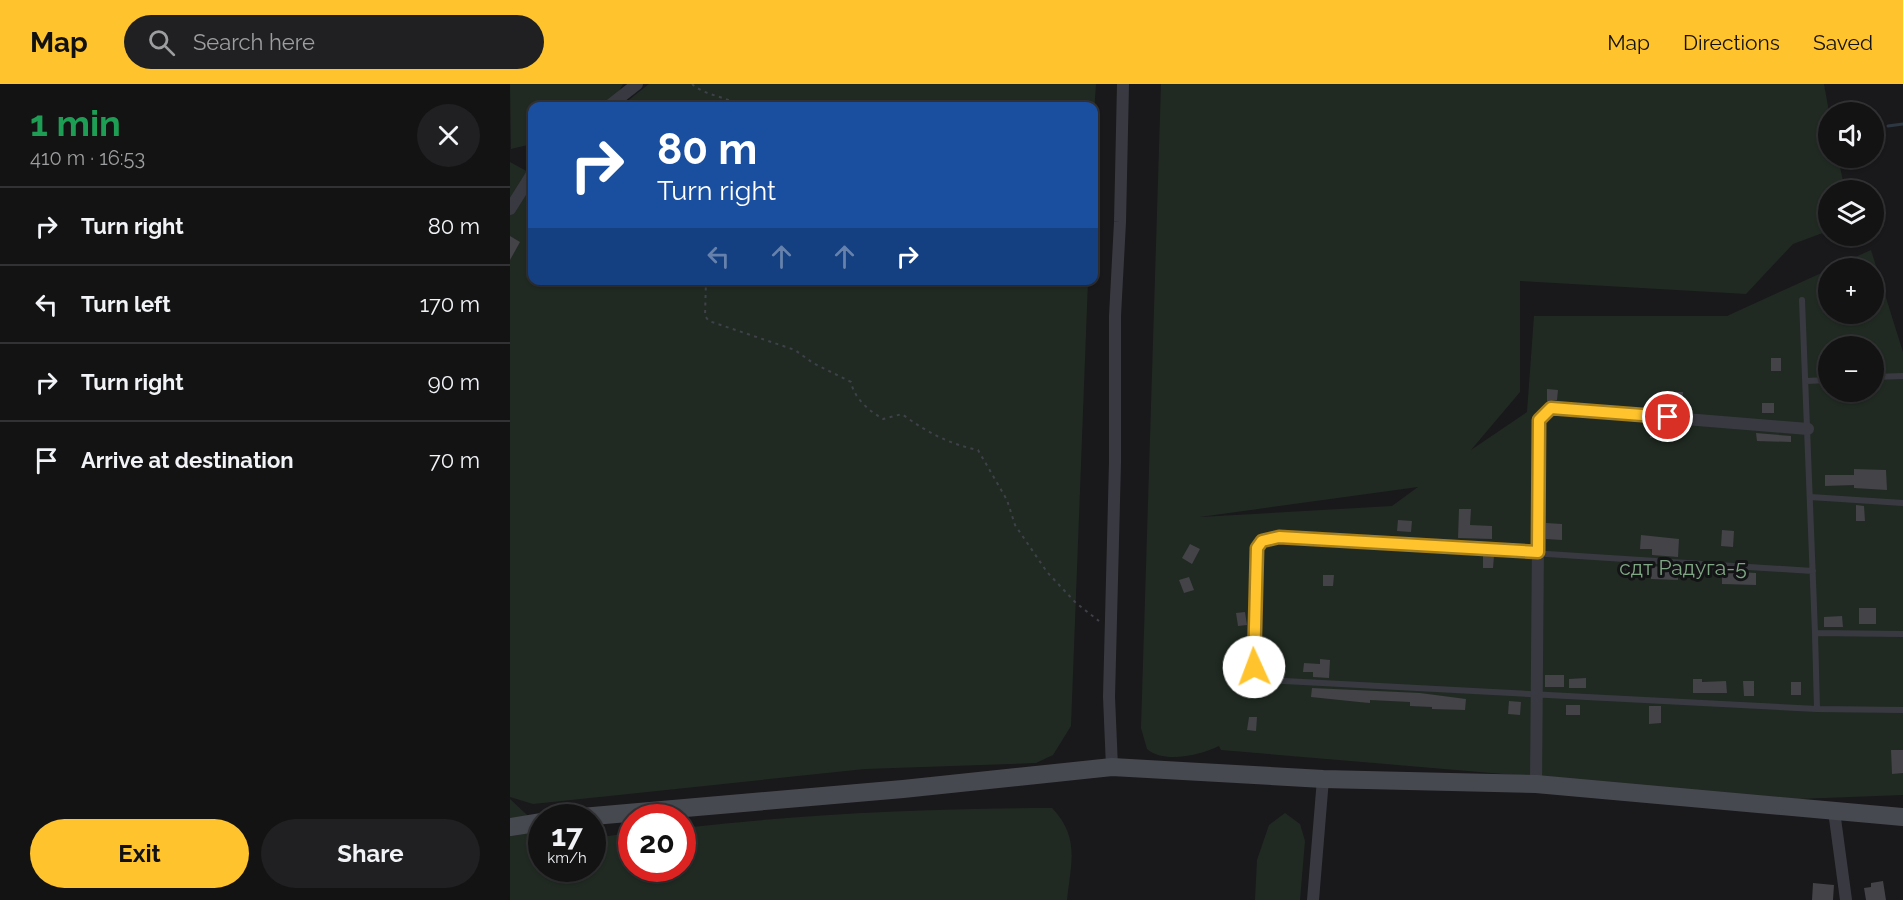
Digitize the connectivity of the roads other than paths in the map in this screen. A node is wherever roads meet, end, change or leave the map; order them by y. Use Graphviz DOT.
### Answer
graph roads {
  1 [pos="637,84"];
  2 [pos="1123,84"];
  3 [pos="614,102"];
  4 [pos="528,180"];
  5 [pos="510,209"];
  6 [pos="1802,300"];
  7 [pos="1903,376"];
  8 [pos="1884,377"];
  9 [pos="1818,380"];
  10 [pos="1806,381"];
  11 [pos="1808,429"];
  12 [pos="1810,497"];
  13 [pos="1903,503"];
  14 [pos="1538,552"];
  15 [pos="1813,571"];
  16 [pos="1815,633"];
  17 [pos="1903,634"];
  18 [pos="1536,695"];
  19 [pos="1817,709"];
  20 [pos="1903,710"];
  21 [pos="1112,766"];
  22 [pos="1323,779"];
  23 [pos="1536,784"];
  24 [pos="1834,811"];
  25 [pos="606,815"];
  26 [pos="1903,817"];
  27 [pos="528,824"];
  28 [pos="510,827"];
  29 [pos="1313,900"];
  30 [pos="1846,900"];
  1 -- 3 [label="street"];
  2 -- 21 [label="street"];
  4 -- 5 [label="street"];
  6 -- 10 [label="lane"];
  7 -- 8 [label="lane"];
  9 -- 10 [label="lane"];
  10 -- 11 [label="lane"];
  11 -- 12 [label="lane"];
  11 -- 14 [label="street"];
  12 -- 13 [label="lane"];
  12 -- 15 [label="lane"];
  14 -- 15 [label="lane"];
  14 -- 18 [label="street"];
  14 -- 18 [label="lane"];
  15 -- 16 [label="lane"];
  16 -- 17 [label="lane"];
  16 -- 19 [label="lane"];
  18 -- 19 [label="lane"];
  18 -- 23 [label="street"];
  19 -- 20 [label="lane"];
  21 -- 22 [label="street"];
  21 -- 25 [label="street"];
  22 -- 23 [label="street"];
  22 -- 29 [label="street"];
  23 -- 24 [label="street"];
  24 -- 26 [label="street"];
  24 -- 30 [label="street"];
  27 -- 28 [label="street"];
}
